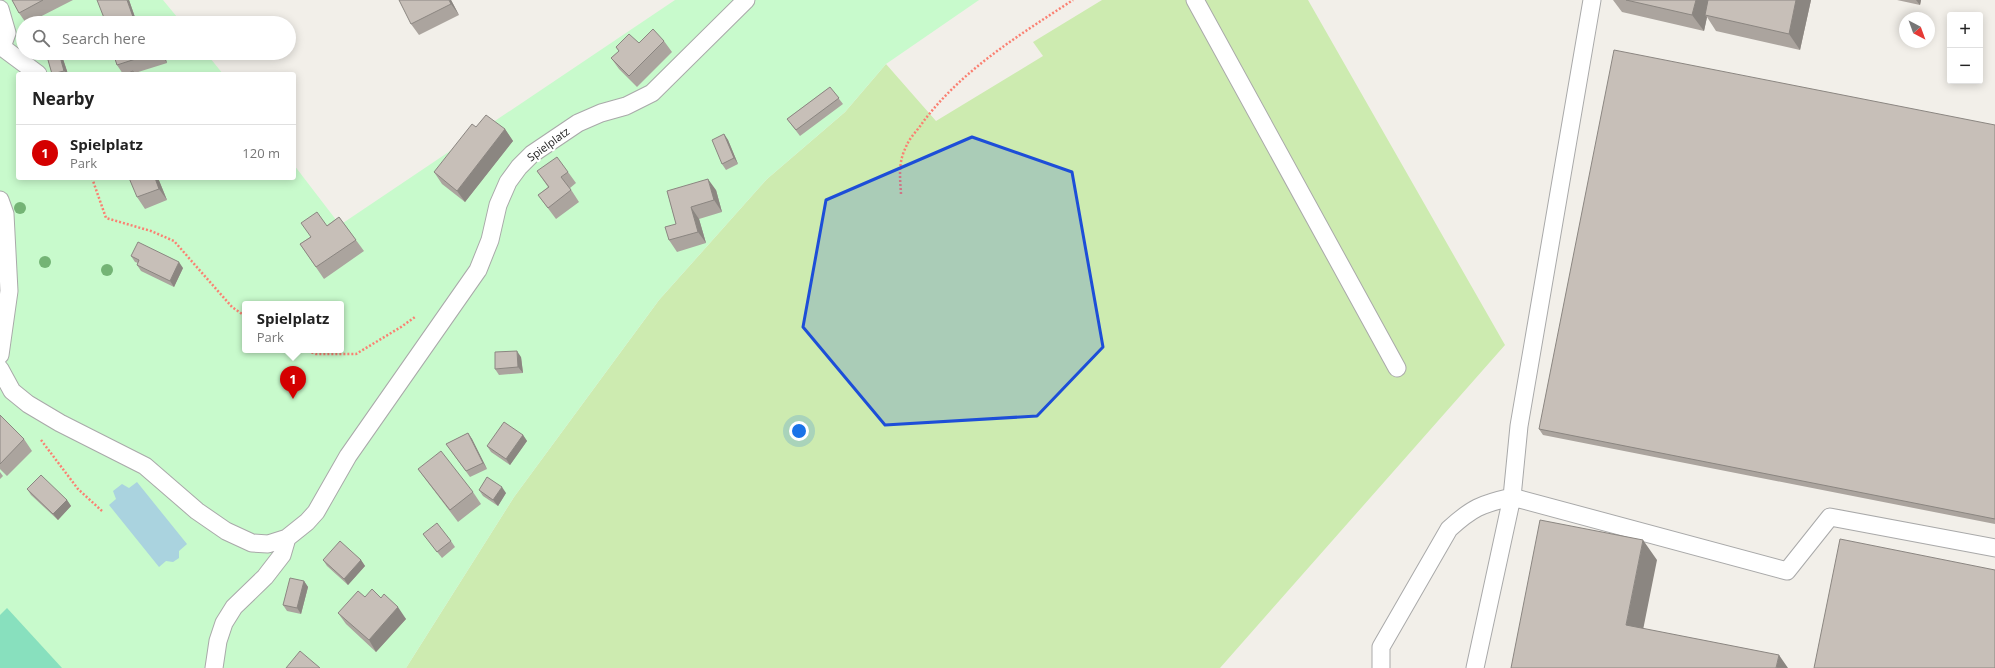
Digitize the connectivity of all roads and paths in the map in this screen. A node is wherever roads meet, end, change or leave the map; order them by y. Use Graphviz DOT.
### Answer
graph roads {
  1 [pos="746,0"];
  2 [pos="1073,0"];
  3 [pos="1195,0"];
  4 [pos="1592,0"];
  5 [pos="0,9"];
  6 [pos="1,49"];
  7 [pos="16,59"];
  8 [pos="17,60"];
  9 [pos="35,72"];
  10 [pos="93,180"];
  11 [pos="901,194"];
  12 [pos="0,200"];
  13 [pos="242,314"];
  14 [pos="419,314"];
  15 [pos="313,353"];
  16 [pos="0,355"];
  17 [pos="1397,368"];
  18 [pos="0,369"];
  19 [pos="37,435"];
  20 [pos="1512,497"];
  21 [pos="102,511"];
  22 [pos="287,538"];
  23 [pos="1995,548"];
  24 [pos="214,668"];
  25 [pos="1381,668"];
  26 [pos="1475,668"];
  1 -- 22 [label="lane, Spielplatz"];
  2 -- 11 [label="path"];
  3 -- 17 [label="lane"];
  4 -- 20 [label="lane"];
  5 -- 6 [label="lane"];
  6 -- 7 [label="lane"];
  8 -- 9 [label="lane"];
  10 -- 13 [label="path"];
  12 -- 16 [label="lane"];
  14 -- 15 [label="path"];
  18 -- 22 [label="lane"];
  19 -- 21 [label="path"];
  20 -- 23 [label="lane"];
  20 -- 25 [label="lane"];
  20 -- 26 [label="lane"];
  22 -- 24 [label="lane"];
}
